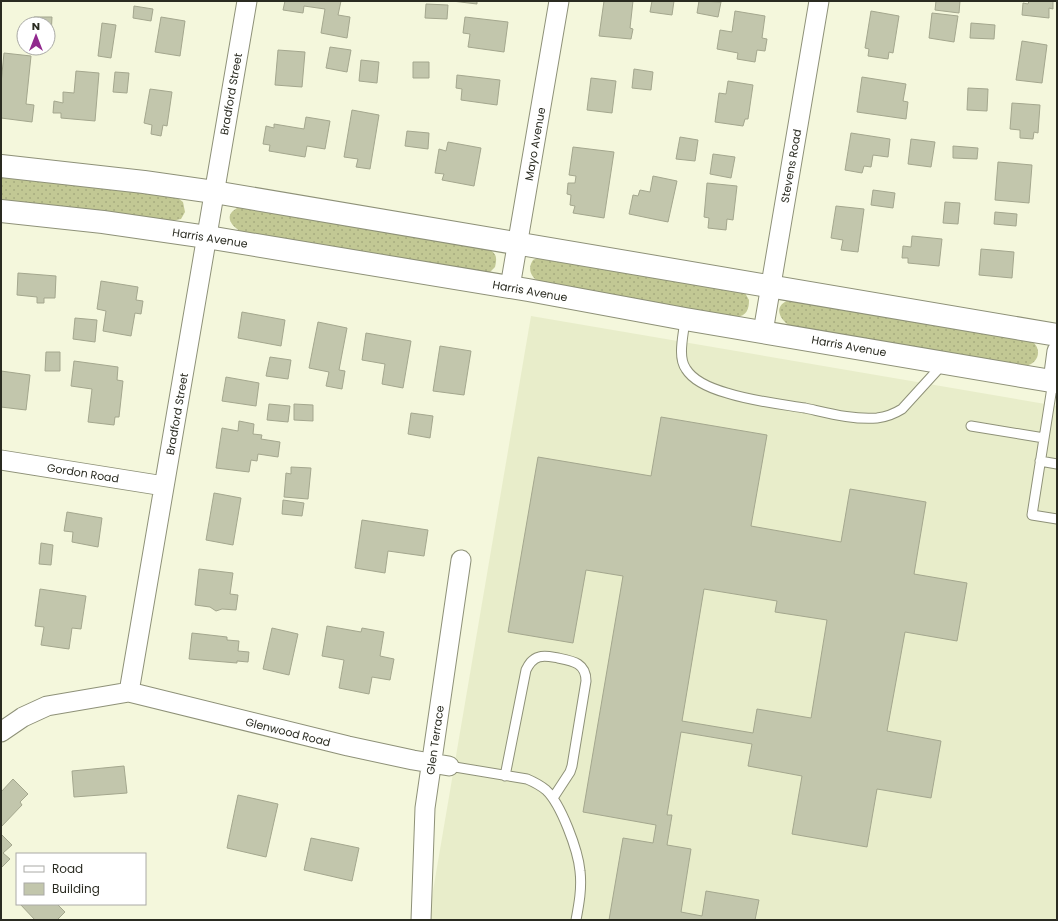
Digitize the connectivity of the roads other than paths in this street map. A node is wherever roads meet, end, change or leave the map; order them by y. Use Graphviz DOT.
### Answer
graph roads {
  1 [pos="247,1"];
  2 [pos="559,1"];
  3 [pos="820,1"];
  4 [pos="1,166"];
  5 [pos="214,192"];
  6 [pos="1,211"];
  7 [pos="207,237"];
  8 [pos="518,244"];
  9 [pos="771,286"];
  10 [pos="510,287"];
  11 [pos="685,319"];
  12 [pos="763,332"];
  13 [pos="1057,335"];
  14 [pos="1057,351"];
  15 [pos="944,362"];
  16 [pos="1055,381"];
  17 [pos="971,426"];
  18 [pos="1044,438"];
  19 [pos="1,460"];
  20 [pos="1040,461"];
  21 [pos="1057,464"];
  22 [pos="164,486"];
  23 [pos="1057,519"];
  24 [pos="460,560"];
  25 [pos="129,692"];
  26 [pos="1,732"];
  27 [pos="440,765"];
  28 [pos="505,776"];
  29 [pos="553,798"];
  30 [pos="421,920"];
  31 [pos="576,920"];
  1 -- 5 [label="street, Bradford Street"];
  2 -- 8 [label="street, Mayo Avenue"];
  3 -- 9 [label="street, Stevens Road"];
  4 -- 5 [label="street"];
  5 -- 7 [label="street, Bradford Street"];
  5 -- 8 [label="street"];
  6 -- 7 [label="street, Harris Avenue"];
  7 -- 10 [label="street, Harris Avenue"];
  7 -- 22 [label="street, Bradford Street"];
  8 -- 9 [label="street"];
  8 -- 10 [label="street, Mayo Avenue"];
  9 -- 12 [label="street, Stevens Road"];
  9 -- 13 [label="street"];
  10 -- 11 [label="street, Harris Avenue"];
  11 -- 12 [label="street, Harris Avenue"];
  11 -- 15 [label="lane"];
  12 -- 15 [label="street, Harris Avenue"];
  14 -- 16 [label="street"];
  15 -- 16 [label="street, Harris Avenue"];
  16 -- 18 [label="lane"];
  17 -- 18 [label="lane"];
  18 -- 20 [label="lane"];
  19 -- 22 [label="street, Gordon Road"];
  20 -- 21 [label="lane"];
  20 -- 23 [label="lane"];
  22 -- 25 [label="street, Bradford Street"];
  24 -- 27 [label="street, Glen Terrace"];
  25 -- 26 [label="street"];
  25 -- 27 [label="street, Glenwood Road"];
  27 -- 28 [label="lane"];
  27 -- 30 [label="street, Glen Terrace"];
  28 -- 29 [label="lane"];
  28 -- 29 [label="lane"];
  29 -- 31 [label="lane"];
}
